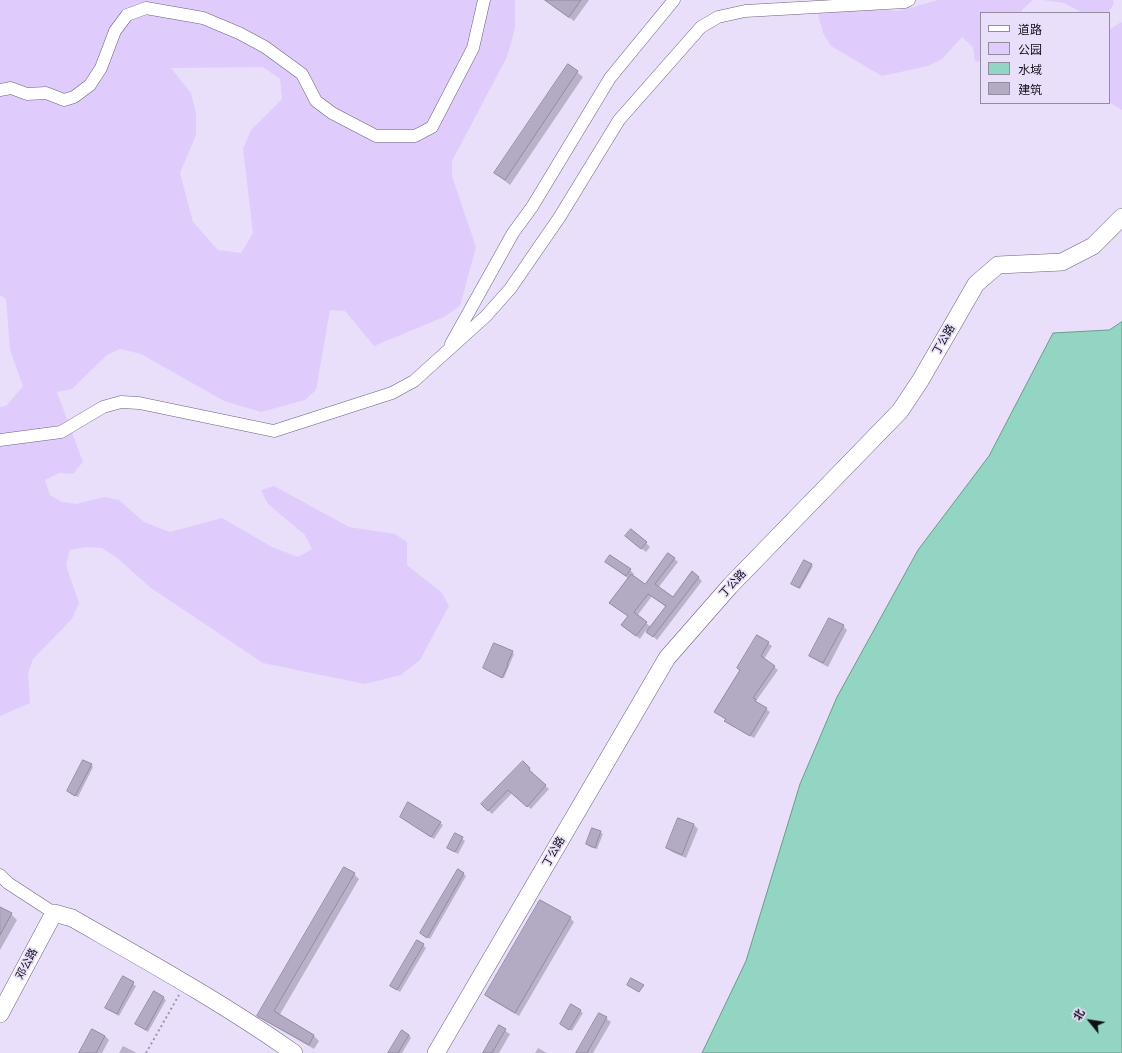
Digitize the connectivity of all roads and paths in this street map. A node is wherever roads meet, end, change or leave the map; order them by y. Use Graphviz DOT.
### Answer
graph roads {
  1 [pos="484,0"];
  2 [pos="674,0"];
  3 [pos="909,0"];
  4 [pos="856,2"];
  5 [pos="0,90"];
  6 [pos="1122,217"];
  7 [pos="446,353"];
  8 [pos="0,440"];
  9 [pos="0,875"];
  10 [pos="54,913"];
  11 [pos="185,983"];
  12 [pos="0,1014"];
  13 [pos="146,1053"];
  14 [pos="294,1053"];
  15 [pos="436,1053"];
  1 -- 5 [label="street"];
  2 -- 7 [label="street"];
  3 -- 4 [label="street"];
  4 -- 7 [label="street"];
  6 -- 15 [label="street, 丁公路"];
  7 -- 8 [label="street"];
  9 -- 10 [label="street"];
  10 -- 11 [label="street"];
  10 -- 12 [label="street, 邓公路"];
  11 -- 13 [label="path"];
  11 -- 14 [label="street"];
}
